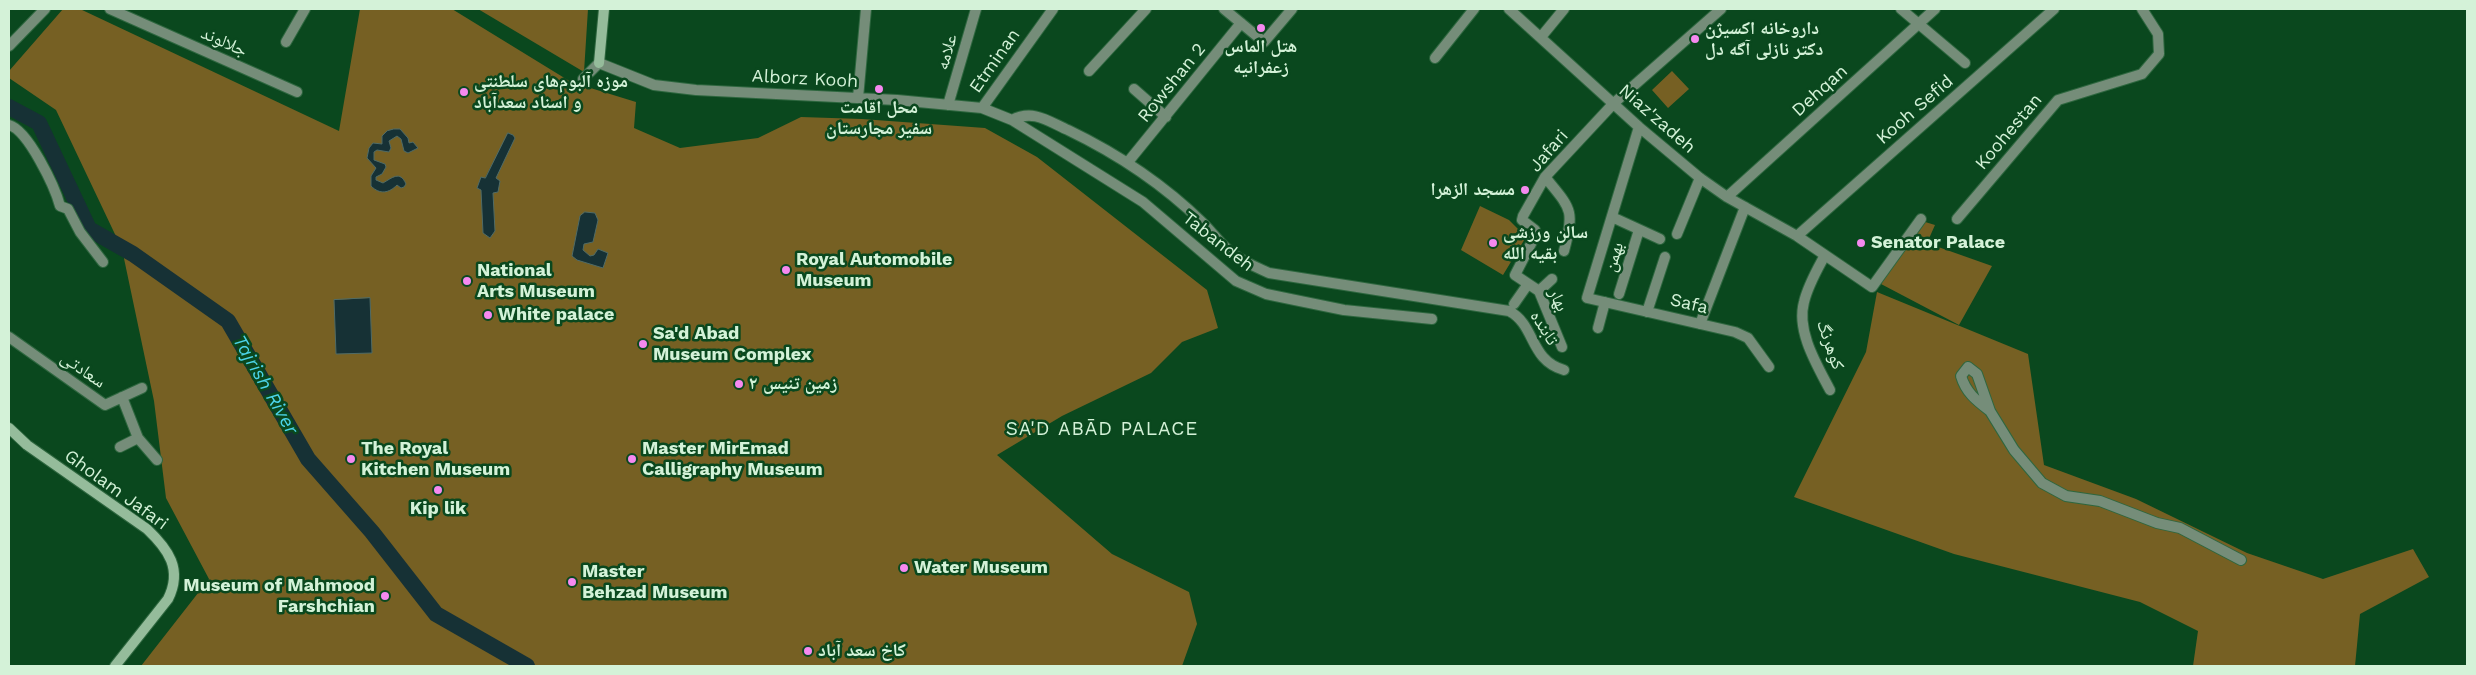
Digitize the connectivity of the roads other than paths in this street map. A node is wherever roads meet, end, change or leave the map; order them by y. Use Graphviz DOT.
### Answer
graph roads {
  1 [pos="45,9"];
  2 [pos="110,9"];
  3 [pos="305,9"];
  4 [pos="604,9"];
  5 [pos="866,9"];
  6 [pos="976,9"];
  7 [pos="1052,9"];
  8 [pos="1146,9"];
  9 [pos="1224,9"];
  10 [pos="1292,9"];
  11 [pos="1474,9"];
  12 [pos="1510,9"];
  13 [pos="1564,9"];
  14 [pos="1721,9"];
  15 [pos="1902,9"];
  16 [pos="1935,9"];
  17 [pos="2054,9"];
  18 [pos="2144,9"];
  19 [pos="1918,23"];
  20 [pos="1241,24"];
  21 [pos="1541,37"];
  22 [pos="286,42"];
  23 [pos="9,46"];
  24 [pos="1435,58"];
  25 [pos="599,63"];
  26 [pos="1965,63"];
  27 [pos="1090,71"];
  28 [pos="584,79"];
  29 [pos="1134,89"];
  30 [pos="297,92"];
  31 [pos="858,98"];
  32 [pos="1614,104"];
  33 [pos="948,105"];
  34 [pos="982,108"];
  35 [pos="1166,117"];
  36 [pos="1012,120"];
  37 [pos="9,125"];
  38 [pos="1639,127"];
  39 [pos="1128,162"];
  40 [pos="1545,177"];
  41 [pos="1700,178"];
  42 [pos="1727,197"];
  43 [pos="1745,207"];
  44 [pos="1612,218"];
  45 [pos="1957,219"];
  46 [pos="1920,220"];
  47 [pos="1639,230"];
  48 [pos="1677,234"];
  49 [pos="1796,236"];
  50 [pos="1660,239"];
  51 [pos="1564,251"];
  52 [pos="1825,256"];
  53 [pos="1666,257"];
  54 [pos="103,262"];
  55 [pos="1515,275"];
  56 [pos="1552,279"];
  57 [pos="1528,284"];
  58 [pos="1538,291"];
  59 [pos="1619,294"];
  60 [pos="1605,302"];
  61 [pos="1514,304"];
  62 [pos="1647,312"];
  63 [pos="1432,319"];
  64 [pos="1700,324"];
  65 [pos="1598,328"];
  66 [pos="9,337"];
  67 [pos="1562,347"];
  68 [pos="1769,367"];
  69 [pos="1564,370"];
  70 [pos="142,388"];
  71 [pos="1830,390"];
  72 [pos="122,397"];
  73 [pos="1990,411"];
  74 [pos="9,428"];
  75 [pos="138,438"];
  76 [pos="120,447"];
  77 [pos="157,460"];
  78 [pos="2241,560"];
  79 [pos="115,666"];
  1 -- 23 [label="street"];
  2 -- 30 [label="street, جلالوند"];
  3 -- 22 [label="street"];
  4 -- 25 [label="main road"];
  5 -- 31 [label="street"];
  6 -- 33 [label="street, علامه"];
  7 -- 34 [label="street, Etminan"];
  8 -- 27 [label="street"];
  9 -- 20 [label="street"];
  10 -- 20 [label="street"];
  11 -- 24 [label="street"];
  12 -- 21 [label="street, Niaz'zadeh"];
  13 -- 21 [label="street"];
  14 -- 32 [label="street, Jafari"];
  15 -- 19 [label="street"];
  16 -- 19 [label="street, Dehqan"];
  17 -- 49 [label="street, Kooh Sefid"];
  18 -- 45 [label="street, Koohestan"];
  19 -- 26 [label="street"];
  19 -- 42 [label="street, Dehqan"];
  20 -- 35 [label="street, Rowshan 2"];
  21 -- 32 [label="street, Niaz'zadeh"];
  25 -- 28 [label="street"];
  25 -- 31 [label="street, Alborz Kooh"];
  29 -- 35 [label="street"];
  31 -- 33 [label="street, Alborz Kooh"];
  32 -- 38 [label="street, Niaz'zadeh"];
  32 -- 40 [label="street, Jafari"];
  33 -- 34 [label="street, Alborz Kooh"];
  34 -- 36 [label="street, Alborz Kooh"];
  35 -- 39 [label="street, Rowshan 2"];
  36 -- 39 [label="street, تابنده"];
  36 -- 63 [label="street, Tabandeh"];
  37 -- 54 [label="street"];
  38 -- 41 [label="street, Niaz'zadeh"];
  38 -- 44 [label="street"];
  39 -- 69 [label="street, تابنده"];
  40 -- 51 [label="street"];
  40 -- 55 [label="street, Jafari"];
  41 -- 42 [label="street, Niaz'zadeh"];
  41 -- 48 [label="street"];
  42 -- 43 [label="street, Niaz'zadeh"];
  43 -- 49 [label="street, Niaz'zadeh"];
  43 -- 64 [label="street"];
  44 -- 47 [label="street"];
  44 -- 60 [label="street, Safa"];
  46 -- 52 [label="street, Niaz'zadeh"];
  47 -- 50 [label="street"];
  47 -- 59 [label="street, بهمن"];
  49 -- 52 [label="street, Niaz'zadeh"];
  52 -- 71 [label="street, کوهرنگ"];
  53 -- 62 [label="street"];
  55 -- 57 [label="street, بهار"];
  56 -- 58 [label="street"];
  57 -- 58 [label="street, بهار"];
  57 -- 61 [label="street"];
  58 -- 67 [label="street, بهار"];
  60 -- 62 [label="street, Safa"];
  60 -- 65 [label="street"];
  62 -- 64 [label="street, Safa"];
  64 -- 68 [label="street, Safa"];
  66 -- 72 [label="street, سعادتی"];
  70 -- 72 [label="street, سعادتی"];
  72 -- 75 [label="street"];
  73 -- 78 [label="street"];
  74 -- 79 [label="main road, Gholam Jafari"];
  75 -- 76 [label="street"];
  75 -- 77 [label="street"];
}
